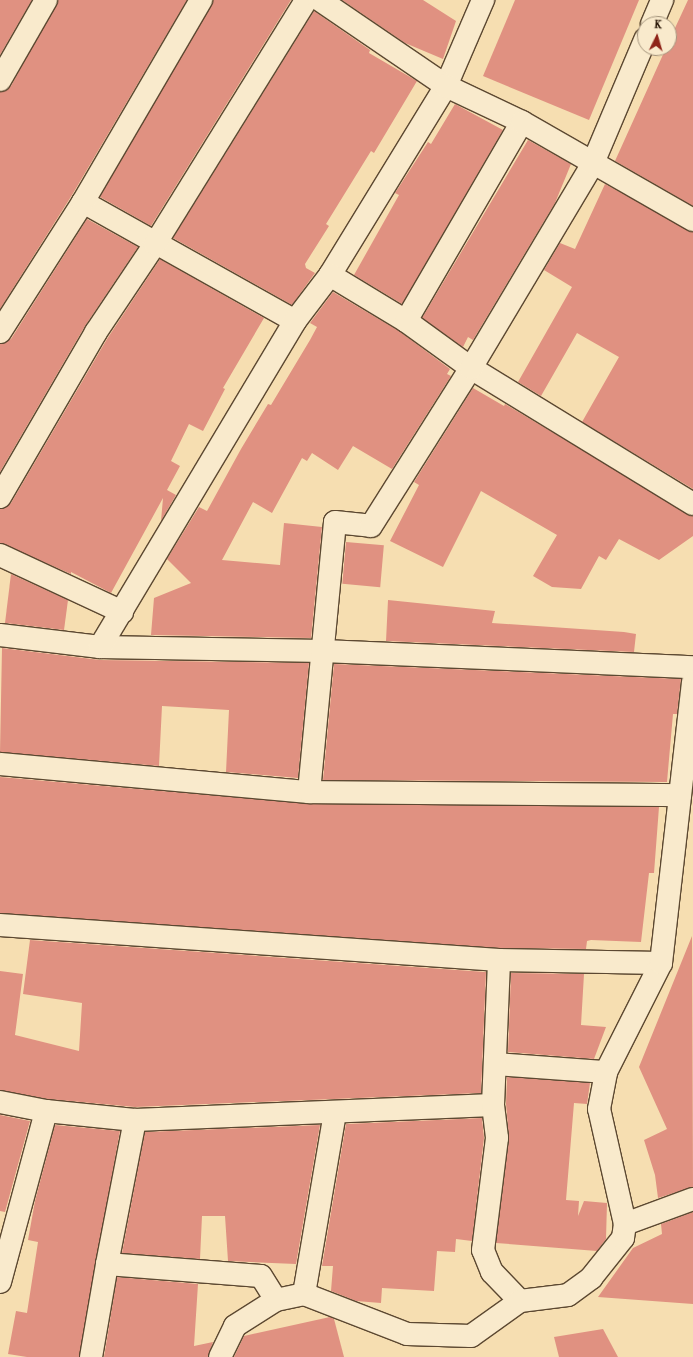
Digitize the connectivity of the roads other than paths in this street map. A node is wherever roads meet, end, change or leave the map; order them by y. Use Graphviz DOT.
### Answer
graph roads {
  1 [pos="46,0"];
  2 [pos="201,0"];
  3 [pos="306,0"];
  4 [pos="320,0"];
  5 [pos="483,0"];
  6 [pos="662,0"];
  7 [pos="655,16"];
  8 [pos="638,56"];
  9 [pos="0,80"];
  10 [pos="446,86"];
  11 [pos="522,122"];
  12 [pos="593,163"];
  13 [pos="82,202"];
  14 [pos="693,220"];
  15 [pos="155,244"];
  16 [pos="330,275"];
  17 [pos="295,321"];
  18 [pos="406,321"];
  19 [pos="0,332"];
  20 [pos="471,368"];
  21 [pos="0,497"];
  22 [pos="693,504"];
  23 [pos="0,555"];
  24 [pos="122,612"];
  25 [pos="0,635"];
  26 [pos="100,647"];
  27 [pos="323,651"];
  28 [pos="693,667"];
  29 [pos="693,682"];
  30 [pos="0,764"];
  31 [pos="309,792"];
  32 [pos="680,795"];
  33 [pos="0,925"];
  34 [pos="499,960"];
  35 [pos="660,963"];
  36 [pos="496,1064"];
  37 [pos="606,1072"];
  38 [pos="0,1102"];
  39 [pos="493,1105"];
  40 [pos="46,1111"];
  41 [pos="335,1113"];
  42 [pos="135,1120"];
  43 [pos="693,1199"];
  44 [pos="625,1224"];
  45 [pos="106,1264"];
  46 [pos="0,1282"];
  47 [pos="304,1294"];
  48 [pos="276,1300"];
  49 [pos="520,1301"];
  50 [pos="91,1357"];
  51 [pos="220,1357"];
  1 -- 9 [label="street"];
  2 -- 13 [label="street"];
  3 -- 15 [label="street"];
  4 -- 10 [label="street"];
  5 -- 10 [label="street"];
  6 -- 7 [label="street"];
  8 -- 12 [label="street"];
  10 -- 11 [label="street"];
  10 -- 16 [label="street"];
  11 -- 12 [label="street"];
  11 -- 18 [label="street"];
  12 -- 14 [label="street"];
  12 -- 20 [label="street"];
  13 -- 15 [label="street"];
  13 -- 19 [label="street"];
  15 -- 17 [label="street"];
  15 -- 21 [label="street"];
  16 -- 17 [label="street"];
  16 -- 18 [label="street"];
  17 -- 24 [label="street"];
  18 -- 20 [label="street"];
  20 -- 22 [label="street"];
  20 -- 27 [label="street"];
  23 -- 24 [label="street"];
  24 -- 26 [label="street"];
  25 -- 26 [label="street"];
  26 -- 27 [label="street"];
  27 -- 28 [label="street"];
  27 -- 31 [label="street"];
  29 -- 32 [label="street"];
  30 -- 31 [label="street"];
  31 -- 32 [label="street"];
  32 -- 35 [label="street"];
  33 -- 34 [label="street"];
  34 -- 35 [label="street"];
  34 -- 36 [label="street"];
  35 -- 37 [label="street"];
  36 -- 37 [label="street"];
  36 -- 39 [label="street"];
  37 -- 44 [label="street"];
  38 -- 40 [label="street"];
  39 -- 41 [label="street"];
  39 -- 49 [label="street"];
  40 -- 42 [label="street"];
  40 -- 46 [label="street"];
  41 -- 42 [label="street"];
  41 -- 47 [label="street"];
  42 -- 45 [label="street"];
  43 -- 44 [label="street"];
  44 -- 49 [label="street"];
  45 -- 48 [label="street"];
  45 -- 50 [label="street"];
  47 -- 48 [label="street"];
  47 -- 49 [label="street"];
  48 -- 51 [label="street"];
}
